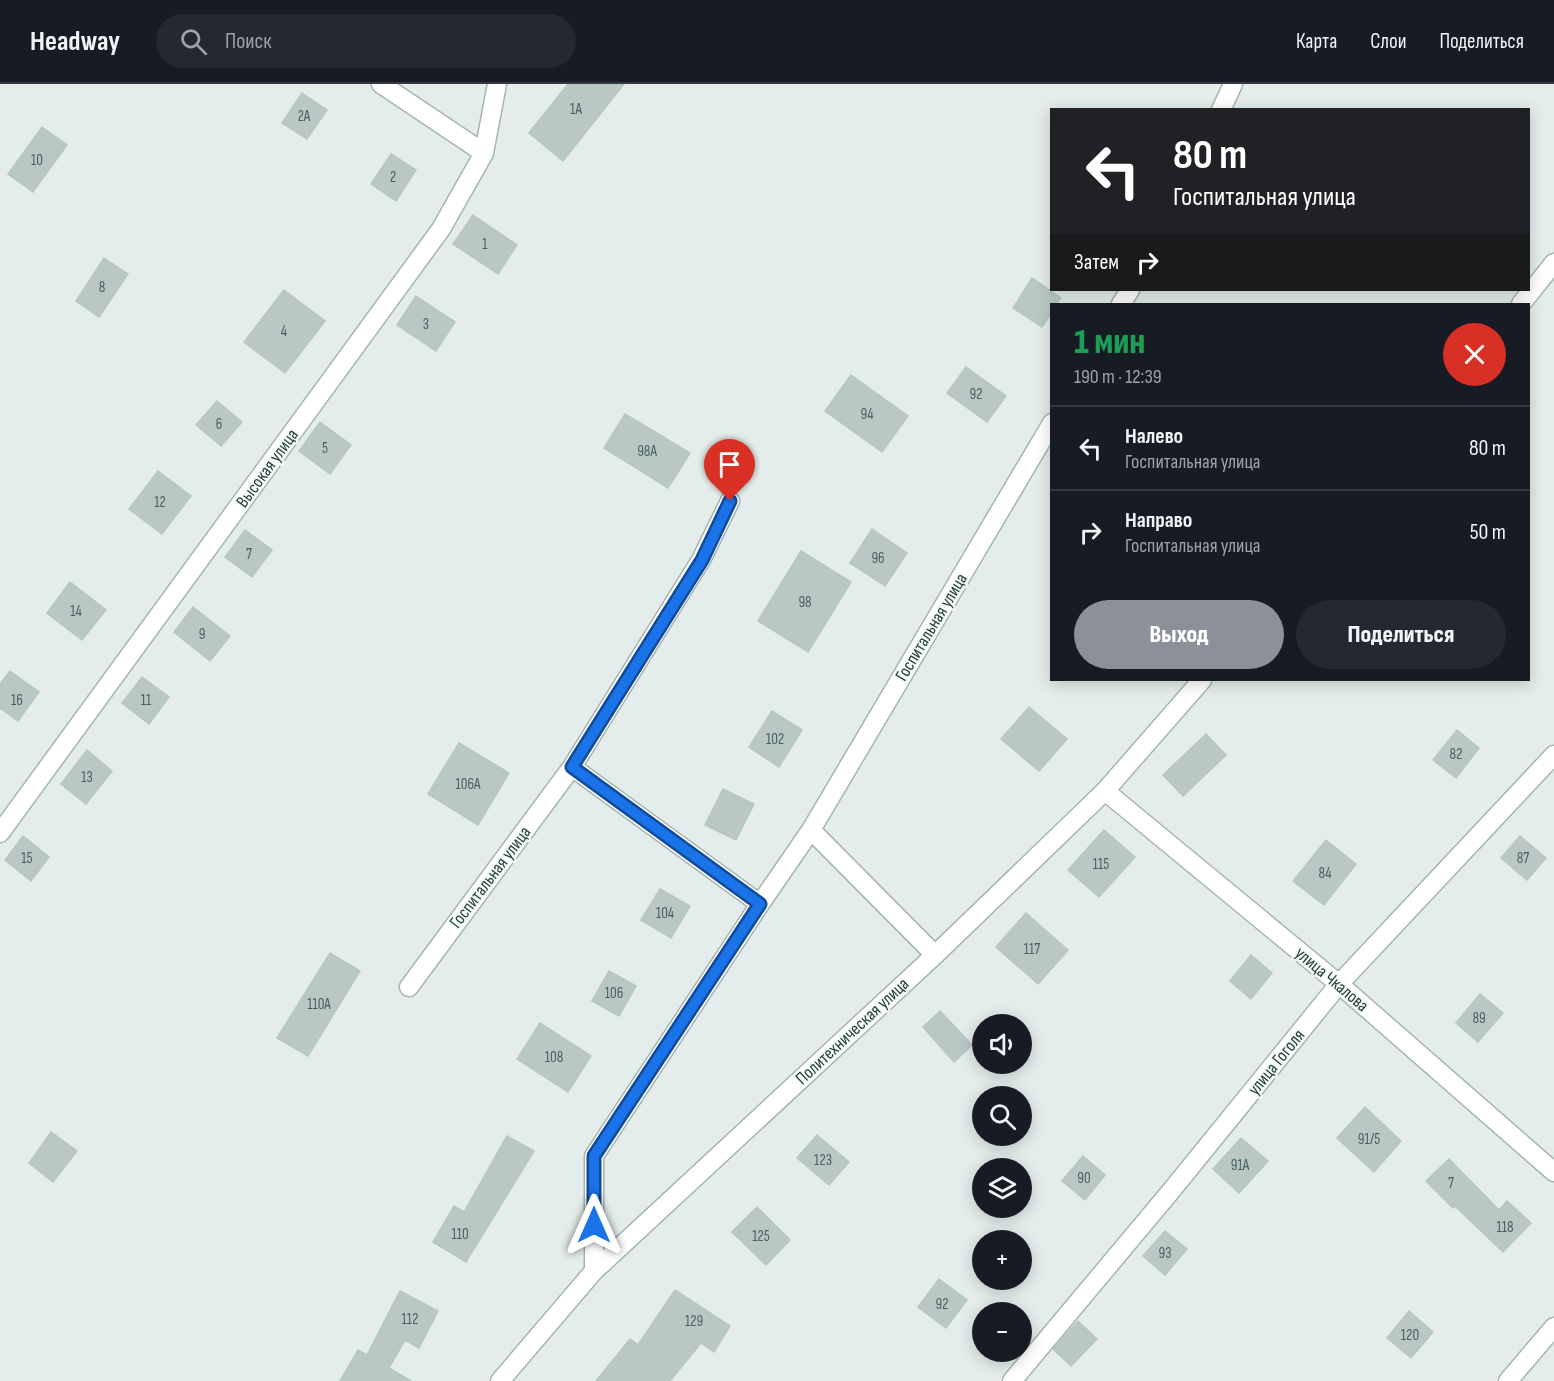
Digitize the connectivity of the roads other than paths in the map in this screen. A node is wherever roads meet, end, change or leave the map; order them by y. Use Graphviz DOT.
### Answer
graph roads {
  1 [pos="381,84"];
  2 [pos="497,84"];
  3 [pos="1233,84"];
  4 [pos="1222,108"];
  5 [pos="484,153"];
  6 [pos="1554,263"];
  7 [pos="1522,303"];
  8 [pos="1050,426"];
  9 [pos="730,501"];
  10 [pos="1201,681"];
  11 [pos="1554,755"];
  12 [pos="572,767"];
  13 [pos="1105,791"];
  14 [pos="811,830"];
  15 [pos="0,833"];
  16 [pos="760,904"];
  17 [pos="934,955"];
  18 [pos="1339,984"];
  19 [pos="409,987"];
  20 [pos="1554,1172"];
  21 [pos="594,1270"];
  22 [pos="1554,1328"];
  23 [pos="500,1381"];
  24 [pos="1012,1381"];
  25 [pos="1508,1381"];
  1 -- 5 [label="street"];
  2 -- 5 [label="street, Высокая улица"];
  3 -- 4 [label="street"];
  5 -- 15 [label="street, Высокая улица"];
  6 -- 7 [label="street"];
  8 -- 14 [label="street, Госпитальная улица"];
  9 -- 12 [label="street, Госпитальная улица"];
  10 -- 13 [label="street, Политехническая улица"];
  11 -- 18 [label="street, улица Гоголя"];
  12 -- 16 [label="street"];
  12 -- 19 [label="street, Госпитальная улица"];
  13 -- 17 [label="street, Политехническая улица"];
  13 -- 18 [label="street, улица Чкалова"];
  14 -- 16 [label="street, Госпитальная улица"];
  14 -- 17 [label="street"];
  16 -- 21 [label="street, Госпитальная улица"];
  17 -- 21 [label="street, Политехническая улица"];
  18 -- 20 [label="street, улица Чкалова"];
  18 -- 24 [label="street, улица Гоголя"];
  21 -- 23 [label="street, Политехническая улица"];
  22 -- 25 [label="street"];
}
